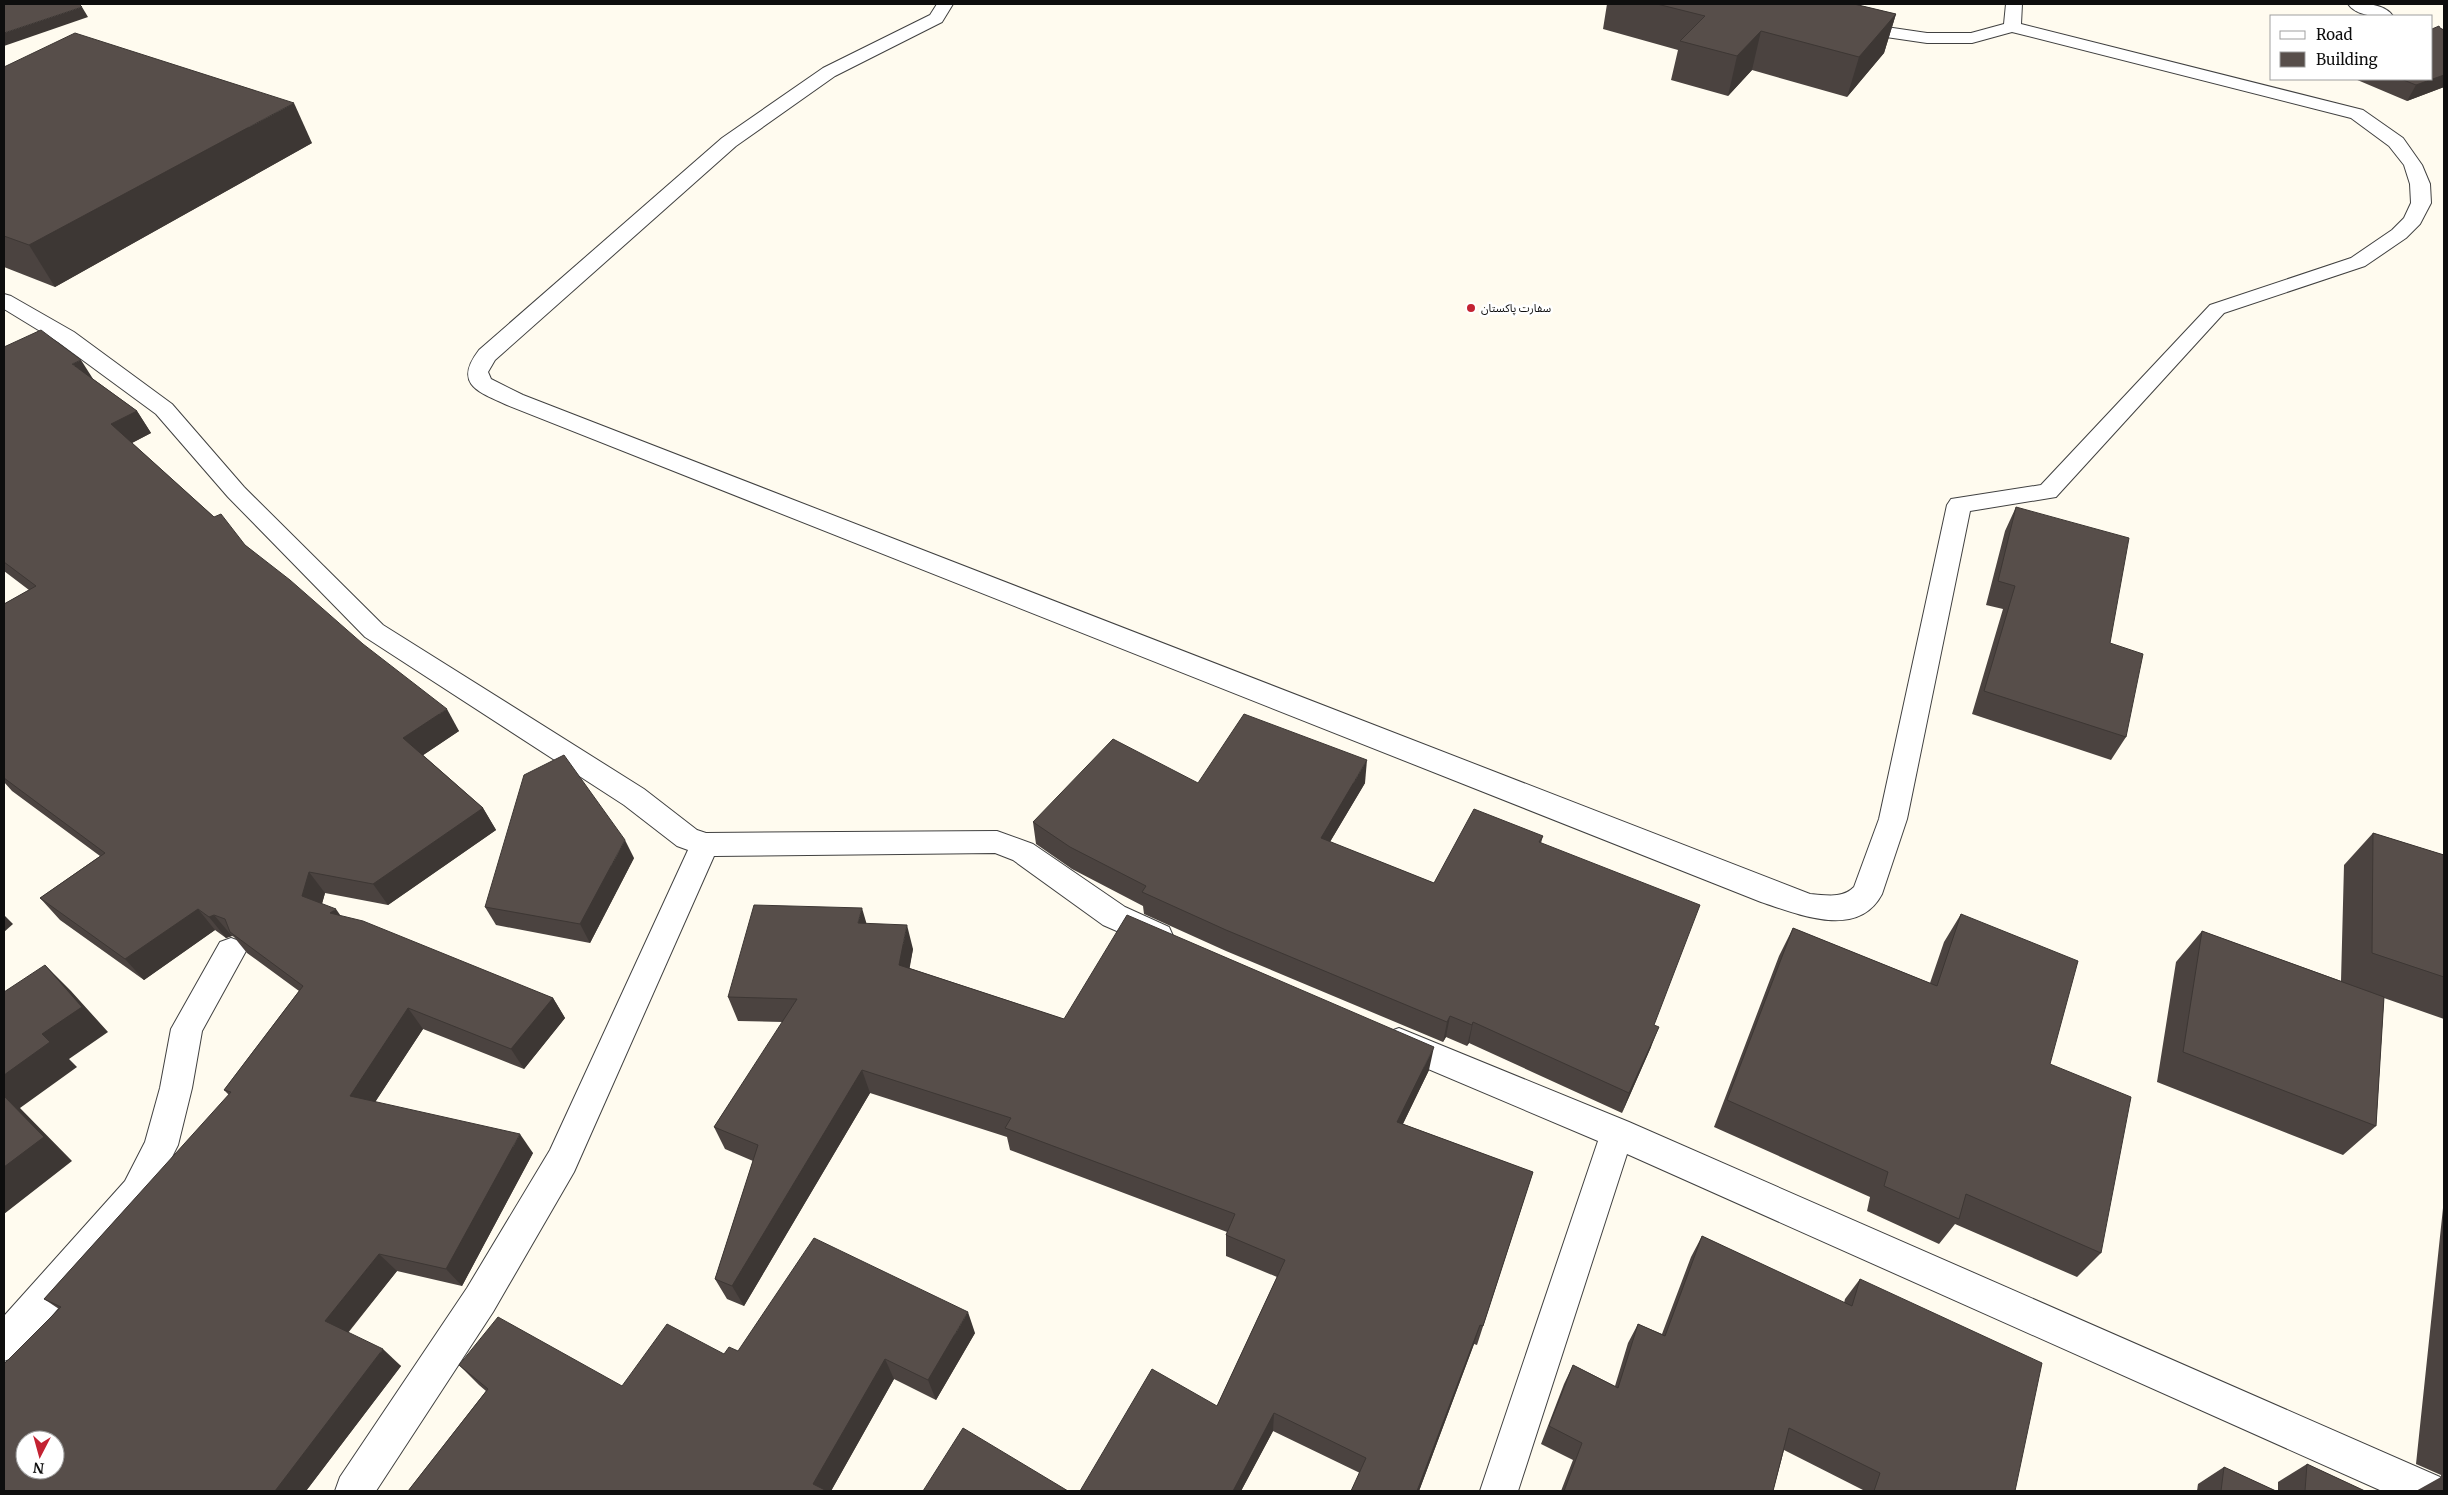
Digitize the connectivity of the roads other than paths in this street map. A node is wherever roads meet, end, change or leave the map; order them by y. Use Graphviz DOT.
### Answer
graph roads {
  1 [pos="945,4"];
  2 [pos="2014,4"];
  3 [pos="2356,4"];
  4 [pos="2383,15"];
  5 [pos="1837,23"];
  6 [pos="2012,27"];
  7 [pos="4,300"];
  8 [pos="705,845"];
  9 [pos="1181,947"];
  10 [pos="231,951"];
  11 [pos="1370,1030"];
  12 [pos="1617,1133"];
  13 [pos="4,1343"];
  14 [pos="354,1491"];
  15 [pos="1499,1491"];
  16 [pos="2426,1491"];
  1 -- 6 [label="street"];
  2 -- 6 [label="street"];
  3 -- 4 [label="street"];
  5 -- 6 [label="street"];
  7 -- 8 [label="street"];
  8 -- 9 [label="street"];
  8 -- 14 [label="street"];
  10 -- 13 [label="street"];
  11 -- 12 [label="street"];
  12 -- 15 [label="street"];
  12 -- 16 [label="street"];
}
